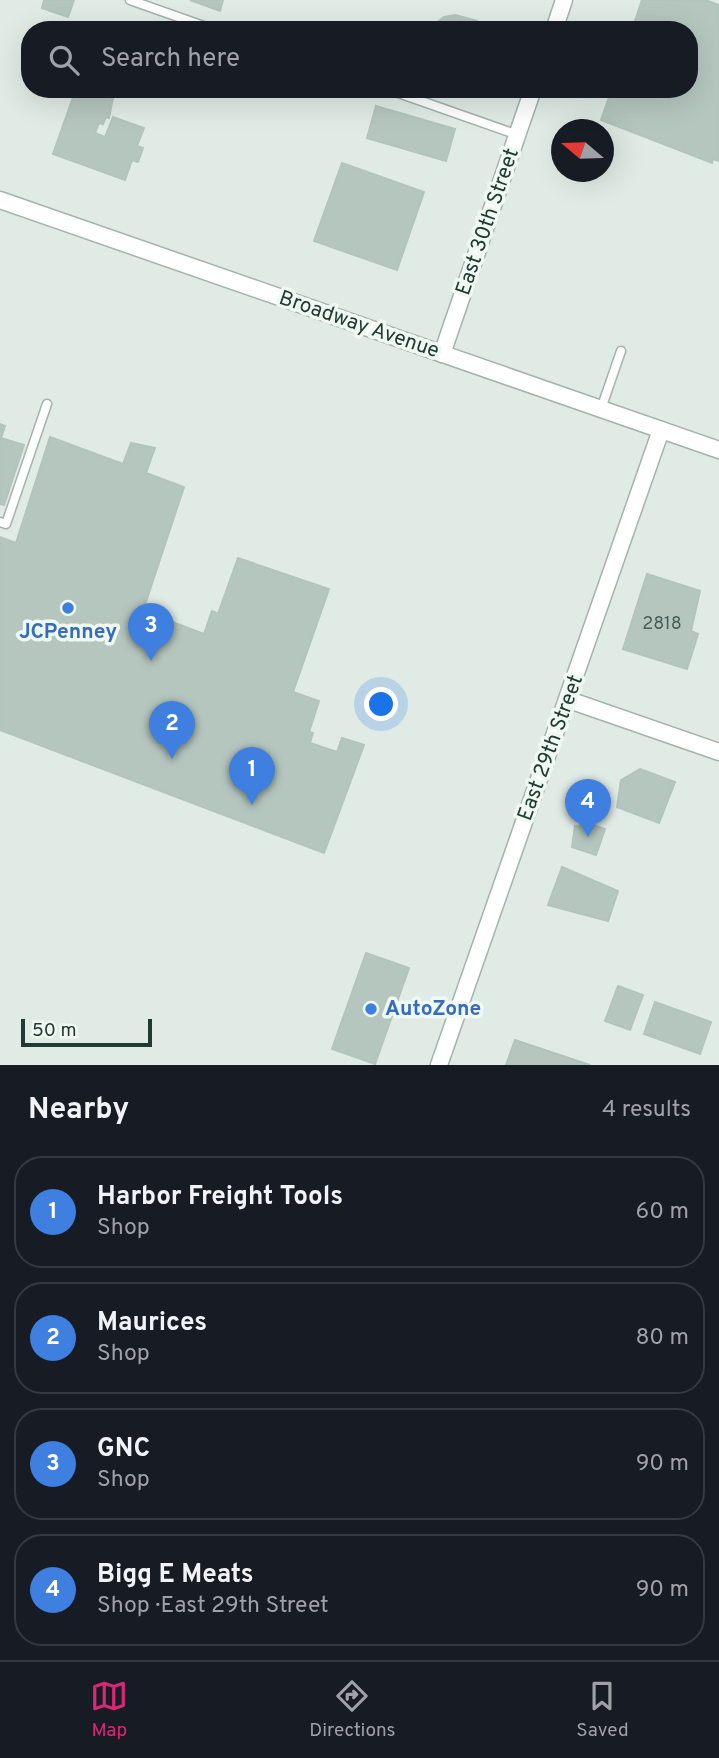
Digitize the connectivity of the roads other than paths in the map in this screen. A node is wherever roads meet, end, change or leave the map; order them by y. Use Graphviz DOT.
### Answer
graph roads {
  1 [pos="130,0"];
  2 [pos="564,0"];
  3 [pos="190,21"];
  4 [pos="557,21"];
  5 [pos="413,98"];
  6 [pos="530,98"];
  7 [pos="518,135"];
  8 [pos="0,200"];
  9 [pos="621,352"];
  10 [pos="442,354"];
  11 [pos="47,404"];
  12 [pos="601,410"];
  13 [pos="661,430"];
  14 [pos="719,450"];
  15 [pos="0,522"];
  16 [pos="569,700"];
  17 [pos="719,752"];
  18 [pos="439,1065"];
  1 -- 3 [label="lane"];
  2 -- 4 [label="street"];
  5 -- 7 [label="lane"];
  6 -- 7 [label="street, East 30th Street"];
  7 -- 10 [label="street, East 30th Street"];
  8 -- 10 [label="street, Broadway Avenue"];
  9 -- 12 [label="lane"];
  10 -- 12 [label="street, Broadway Avenue"];
  11 -- 15 [label="lane"];
  12 -- 13 [label="street, Broadway Avenue"];
  13 -- 14 [label="street, Broadway Avenue"];
  13 -- 16 [label="street, East 29th Street"];
  16 -- 17 [label="street"];
  16 -- 18 [label="street, East 29th Street"];
}
